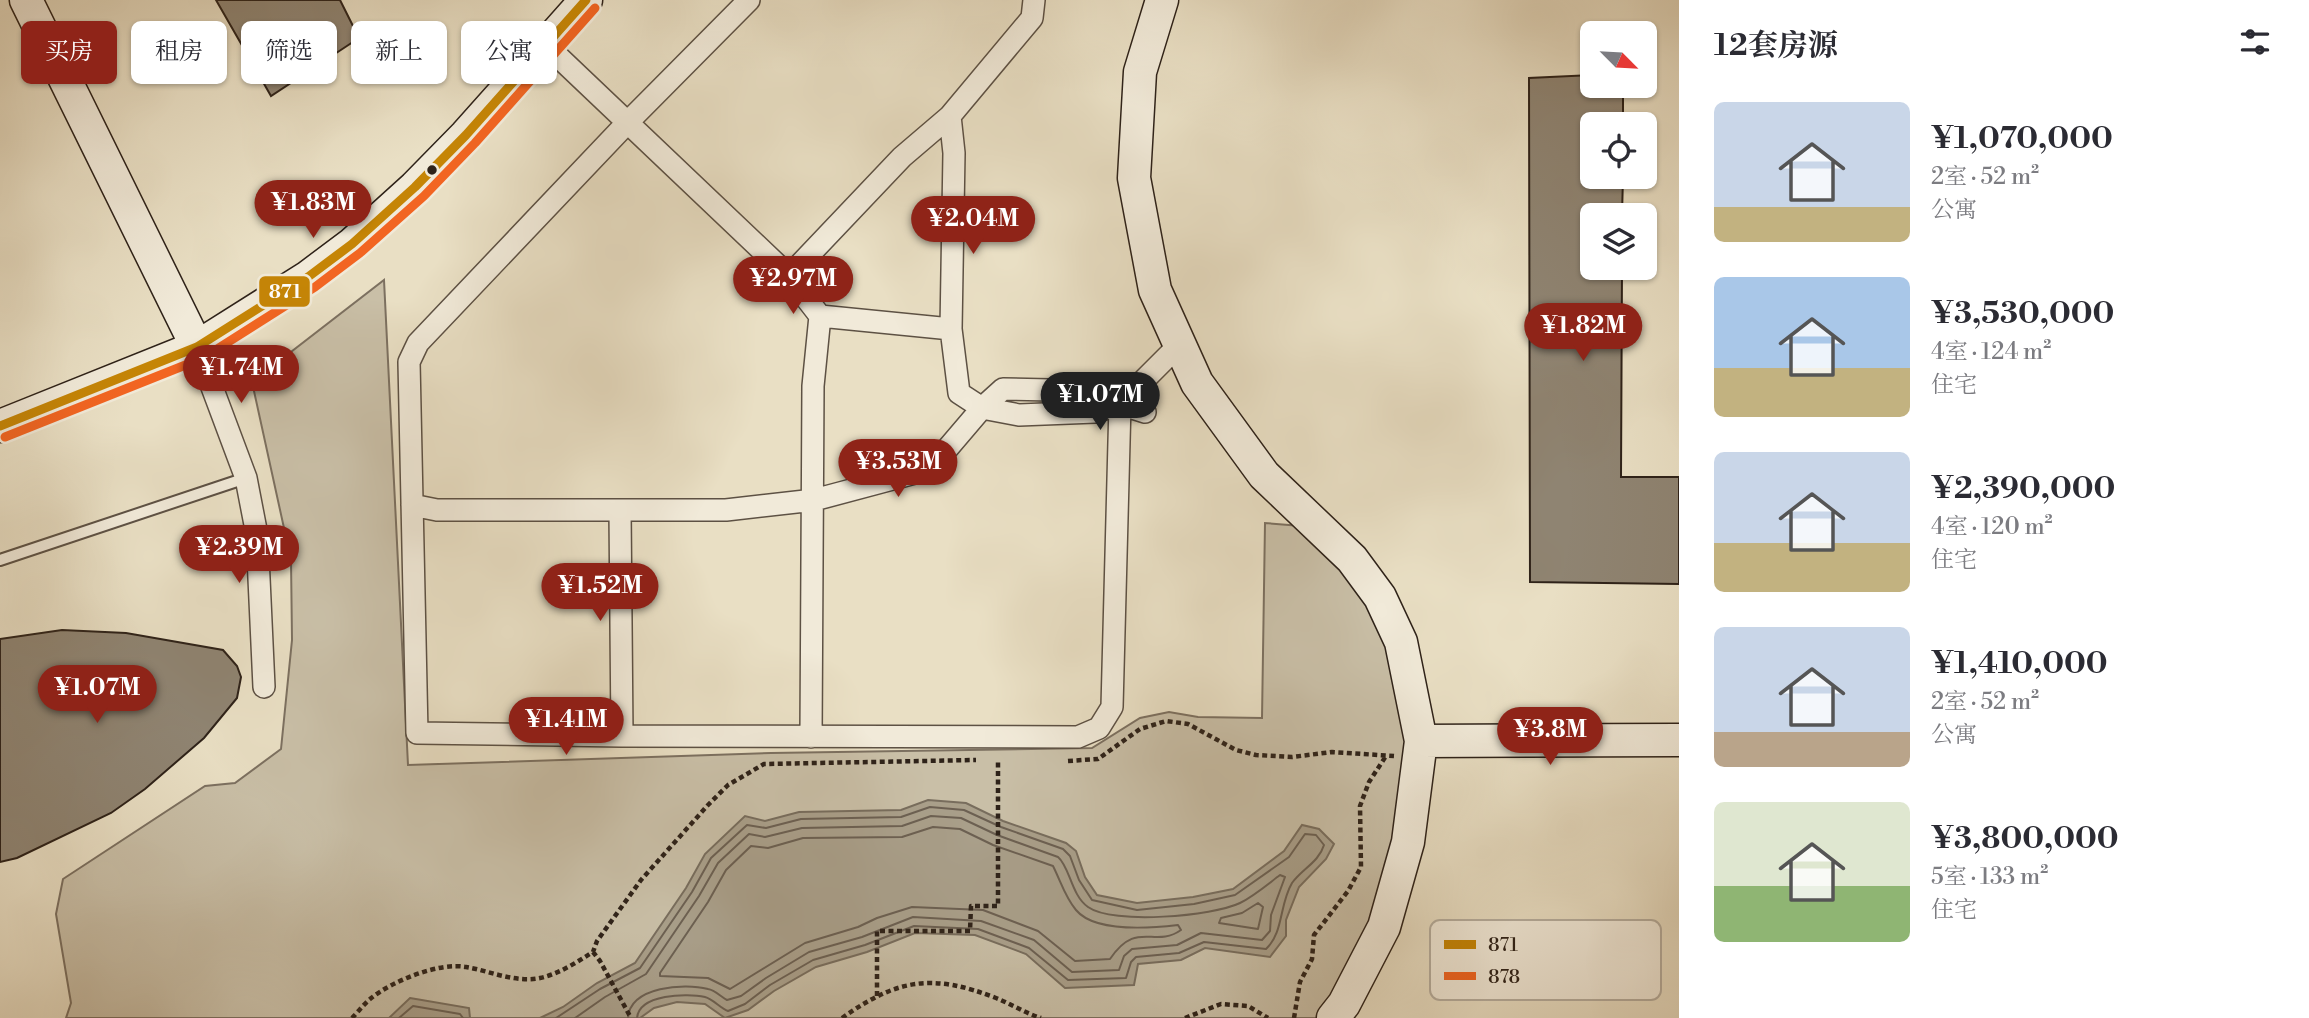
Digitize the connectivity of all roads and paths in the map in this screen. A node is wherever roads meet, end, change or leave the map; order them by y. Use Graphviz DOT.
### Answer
graph roads {
  1 [pos="26,0"];
  2 [pos="586,0"];
  3 [pos="749,0"];
  4 [pos="1034,0"];
  5 [pos="1162,0"];
  6 [pos="557,32"];
  7 [pos="557,56"];
  8 [pos="511,84"];
  9 [pos="950,116"];
  10 [pos="627,123"];
  11 [pos="789,276"];
  12 [pos="820,316"];
  13 [pos="951,329"];
  14 [pos="1180,344"];
  15 [pos="197,347"];
  16 [pos="1120,404"];
  17 [pos="982,408"];
  18 [pos="1145,412"];
  19 [pos="0,426"];
  20 [pos="246,478"];
  21 [pos="814,500"];
  22 [pos="412,505"];
  23 [pos="620,510"];
  24 [pos="0,560"];
  25 [pos="264,687"];
  26 [pos="622,736"];
  27 [pos="811,737"];
  28 [pos="1679,740"];
  29 [pos="1420,752"];
  30 [pos="1387,755"];
  31 [pos="998,759"];
  32 [pos="1010,759"];
  33 [pos="979,760"];
  34 [pos="991,760"];
  35 [pos="1056,760"];
  36 [pos="593,952"];
  37 [pos="877,996"];
  38 [pos="352,1018"];
  39 [pos="631,1018"];
  40 [pos="842,1018"];
  41 [pos="1041,1018"];
  42 [pos="1185,1018"];
  43 [pos="1268,1018"];
  44 [pos="1294,1018"];
  45 [pos="1333,1018"];
  1 -- 15 [label="street"];
  2 -- 6 [label="street"];
  3 -- 10 [label="street"];
  4 -- 9 [label="street"];
  5 -- 14 [label="street"];
  7 -- 10 [label="street"];
  8 -- 15 [label="street"];
  9 -- 11 [label="street"];
  9 -- 13 [label="street"];
  10 -- 11 [label="street"];
  10 -- 22 [label="street"];
  11 -- 12 [label="street"];
  12 -- 13 [label="street"];
  12 -- 21 [label="street"];
  13 -- 17 [label="street"];
  14 -- 16 [label="street"];
  14 -- 29 [label="street"];
  15 -- 19 [label="street"];
  15 -- 20 [label="street"];
  16 -- 17 [label="street"];
  16 -- 18 [label="street"];
  16 -- 27 [label="street"];
  17 -- 21 [label="street"];
  20 -- 24 [label="lane"];
  20 -- 25 [label="street"];
  21 -- 23 [label="street"];
  21 -- 27 [label="street"];
  22 -- 23 [label="street"];
  22 -- 26 [label="street"];
  23 -- 26 [label="street"];
  26 -- 27 [label="street"];
  28 -- 29 [label="street"];
  29 -- 30 [label="path"];
  29 -- 45 [label="street"];
  30 -- 35 [label="path"];
  30 -- 44 [label="path"];
  31 -- 32 [label="path"];
  31 -- 34 [label="path"];
  31 -- 37 [label="path"];
  33 -- 36 [label="path"];
  36 -- 38 [label="path"];
  36 -- 39 [label="path"];
  37 -- 40 [label="path"];
  37 -- 41 [label="path"];
  42 -- 43 [label="path"];
}
